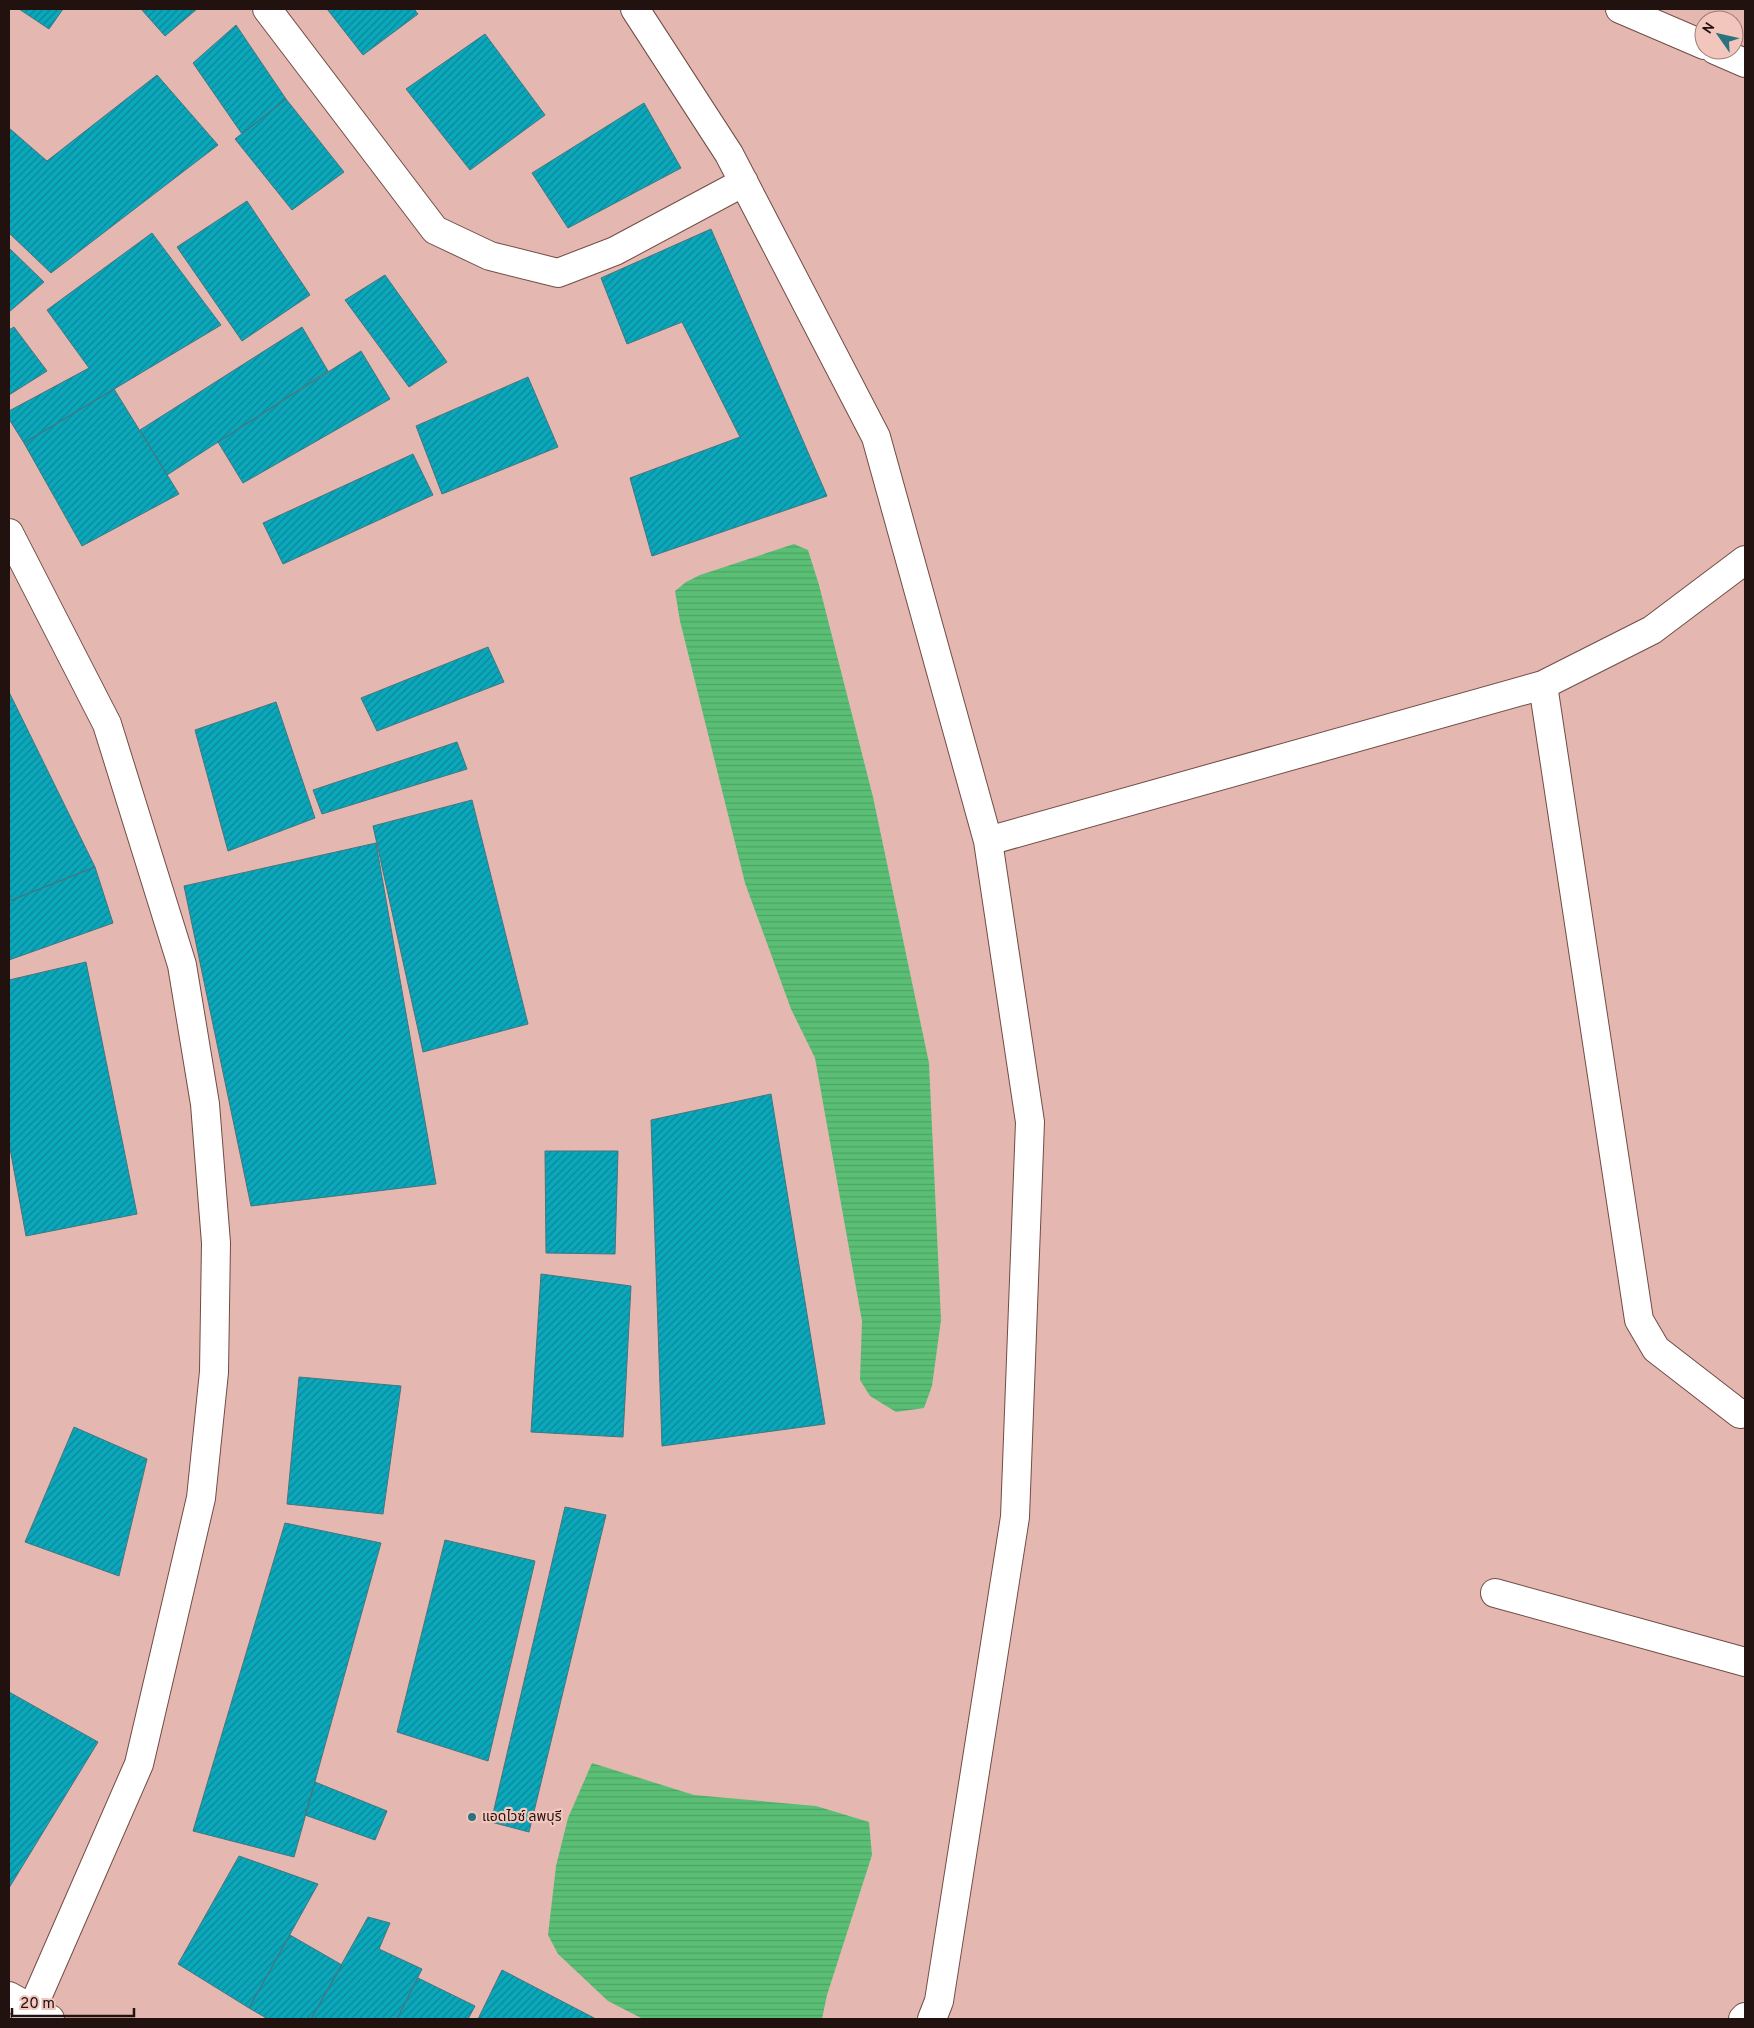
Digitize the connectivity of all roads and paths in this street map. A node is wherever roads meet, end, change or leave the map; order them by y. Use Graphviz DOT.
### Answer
graph roads {
  1 [pos="267,9"];
  2 [pos="635,9"];
  3 [pos="1620,9"];
  4 [pos="1694,41"];
  5 [pos="744,182"];
  6 [pos="9,533"];
  7 [pos="1745,560"];
  8 [pos="1543,685"];
  9 [pos="988,841"];
  10 [pos="1745,1413"];
  11 [pos="1495,1593"];
  12 [pos="1745,1662"];
  13 [pos="29,2011"];
  14 [pos="932,2019"];
  1 -- 5 [label="street"];
  2 -- 5 [label="street"];
  3 -- 4 [label="street"];
  5 -- 9 [label="street"];
  6 -- 13 [label="street"];
  7 -- 8 [label="street"];
  8 -- 9 [label="street"];
  8 -- 10 [label="street"];
  9 -- 14 [label="street"];
  11 -- 12 [label="street"];
}
